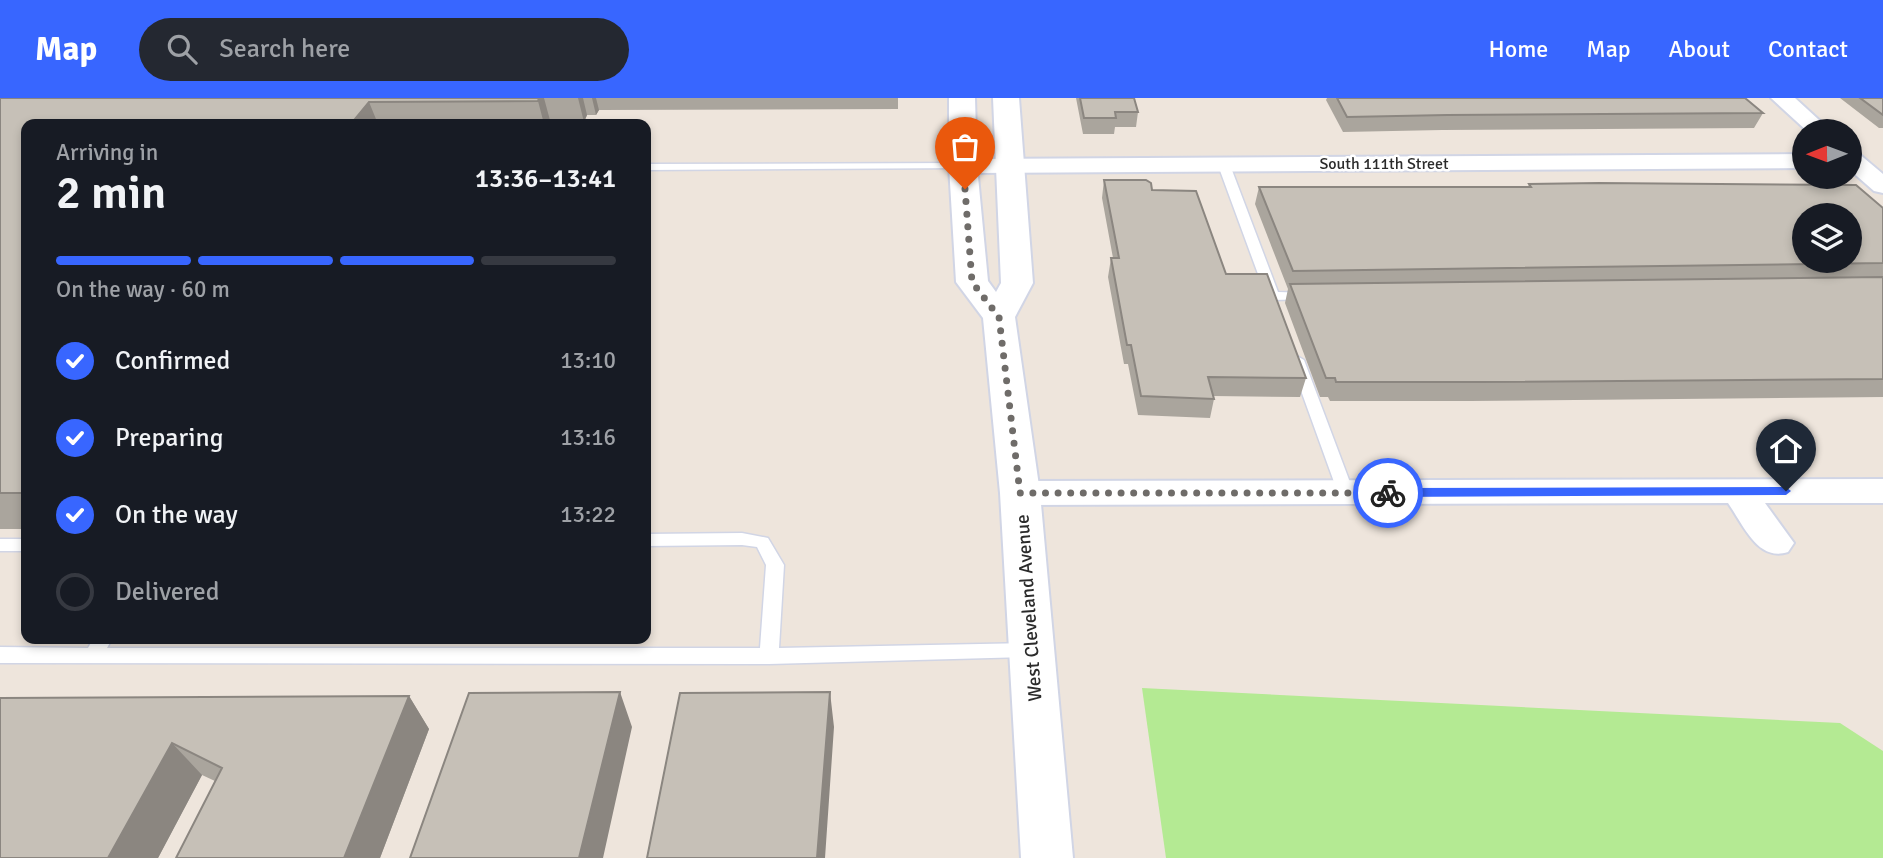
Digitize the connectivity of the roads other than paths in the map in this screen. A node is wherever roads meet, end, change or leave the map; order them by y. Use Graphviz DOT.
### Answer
graph roads {
  1 [pos="962,98"];
  2 [pos="1006,98"];
  3 [pos="1782,98"];
  4 [pos="1806,119"];
  5 [pos="1862,160"];
  6 [pos="1883,160"];
  7 [pos="1792,161"];
  8 [pos="1224,165"];
  9 [pos="963,166"];
  10 [pos="1011,166"];
  11 [pos="651,167"];
  12 [pos="1862,169"];
  13 [pos="1883,186"];
  14 [pos="1315,296"];
  15 [pos="999,317"];
  16 [pos="1293,349"];
  17 [pos="1737,491"];
  18 [pos="1883,491"];
  19 [pos="1020,493"];
  20 [pos="1346,493"];
  21 [pos="651,540"];
  22 [pos="1776,543"];
  23 [pos="0,545"];
  24 [pos="21,545"];
  25 [pos="98,647"];
  26 [pos="1032,650"];
  27 [pos="0,655"];
  28 [pos="769,656"];
  29 [pos="1047,858"];
  1 -- 9 [label="main road"];
  2 -- 10 [label="main road"];
  3 -- 4 [label="street"];
  5 -- 6 [label="street"];
  7 -- 8 [label="street, South 111th Street"];
  8 -- 10 [label="street, South 111th Street"];
  8 -- 14 [label="lane"];
  9 -- 10 [label="street, South 111th Street"];
  9 -- 11 [label="lane"];
  9 -- 15 [label="main road"];
  10 -- 15 [label="main road"];
  12 -- 13 [label="street"];
  15 -- 19 [label="main road, West Cleveland Avenue"];
  16 -- 20 [label="lane"];
  17 -- 18 [label="street"];
  17 -- 20 [label="street"];
  17 -- 22 [label="street"];
  19 -- 20 [label="street"];
  19 -- 26 [label="main road, West Cleveland Avenue"];
  21 -- 28 [label="lane"];
  23 -- 24 [label="lane"];
  25 -- 27 [label="lane"];
  25 -- 28 [label="lane"];
  26 -- 28 [label="lane"];
  26 -- 29 [label="main road, West Cleveland Avenue"];
}
